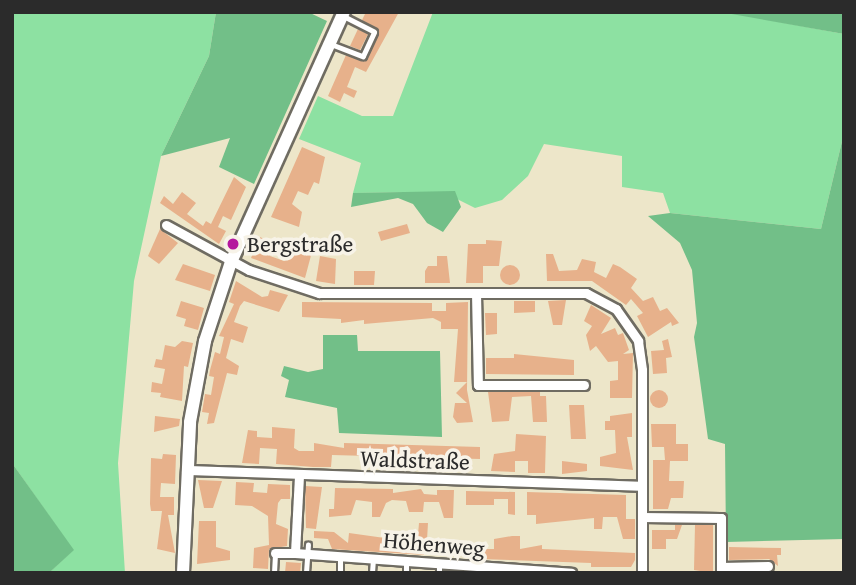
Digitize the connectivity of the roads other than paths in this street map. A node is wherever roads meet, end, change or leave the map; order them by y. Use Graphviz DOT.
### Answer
graph roads {
  1 [pos="343,14"];
  2 [pos="330,44"];
  3 [pos="166,225"];
  4 [pos="231,262"];
  5 [pos="476,293"];
  6 [pos="584,385"];
  7 [pos="186,470"];
  8 [pos="299,476"];
  9 [pos="642,486"];
  10 [pos="642,517"];
  11 [pos="307,549"];
  12 [pos="275,553"];
  13 [pos="295,553"];
  14 [pos="340,556"];
  15 [pos="373,559"];
  16 [pos="406,560"];
  17 [pos="439,562"];
  18 [pos="768,566"];
  19 [pos="721,570"];
  20 [pos="500,571"];
  21 [pos="183,573"];
  22 [pos="274,573"];
  23 [pos="306,573"];
  24 [pos="340,573"];
  25 [pos="372,573"];
  26 [pos="405,573"];
  27 [pos="439,573"];
  28 [pos="534,573"];
  29 [pos="570,573"];
  30 [pos="642,573"];
  1 -- 2 [label="street"];
  1 -- 2 [label="lane"];
  2 -- 4 [label="street"];
  3 -- 4 [label="street"];
  4 -- 5 [label="street"];
  4 -- 7 [label="street"];
  5 -- 6 [label="street"];
  5 -- 9 [label="street"];
  7 -- 8 [label="street, Waldstraße"];
  7 -- 21 [label="street"];
  8 -- 9 [label="street, Waldstraße"];
  8 -- 13 [label="street"];
  9 -- 10 [label="street"];
  10 -- 19 [label="street"];
  10 -- 30 [label="street"];
  11 -- 13 [label="street, Höhenweg"];
  11 -- 14 [label="street, Höhenweg"];
  11 -- 23 [label="lane"];
  12 -- 13 [label="street, Höhenweg"];
  12 -- 22 [label="lane"];
  14 -- 15 [label="street, Höhenweg"];
  14 -- 24 [label="lane"];
  15 -- 16 [label="street, Höhenweg"];
  15 -- 25 [label="lane"];
  16 -- 17 [label="street, Höhenweg"];
  16 -- 26 [label="lane"];
  17 -- 20 [label="street, Höhenweg"];
  17 -- 27 [label="lane"];
  18 -- 19 [label="street"];
  20 -- 28 [label="street, Höhenweg"];
  28 -- 29 [label="street, Höhenweg"];
}
